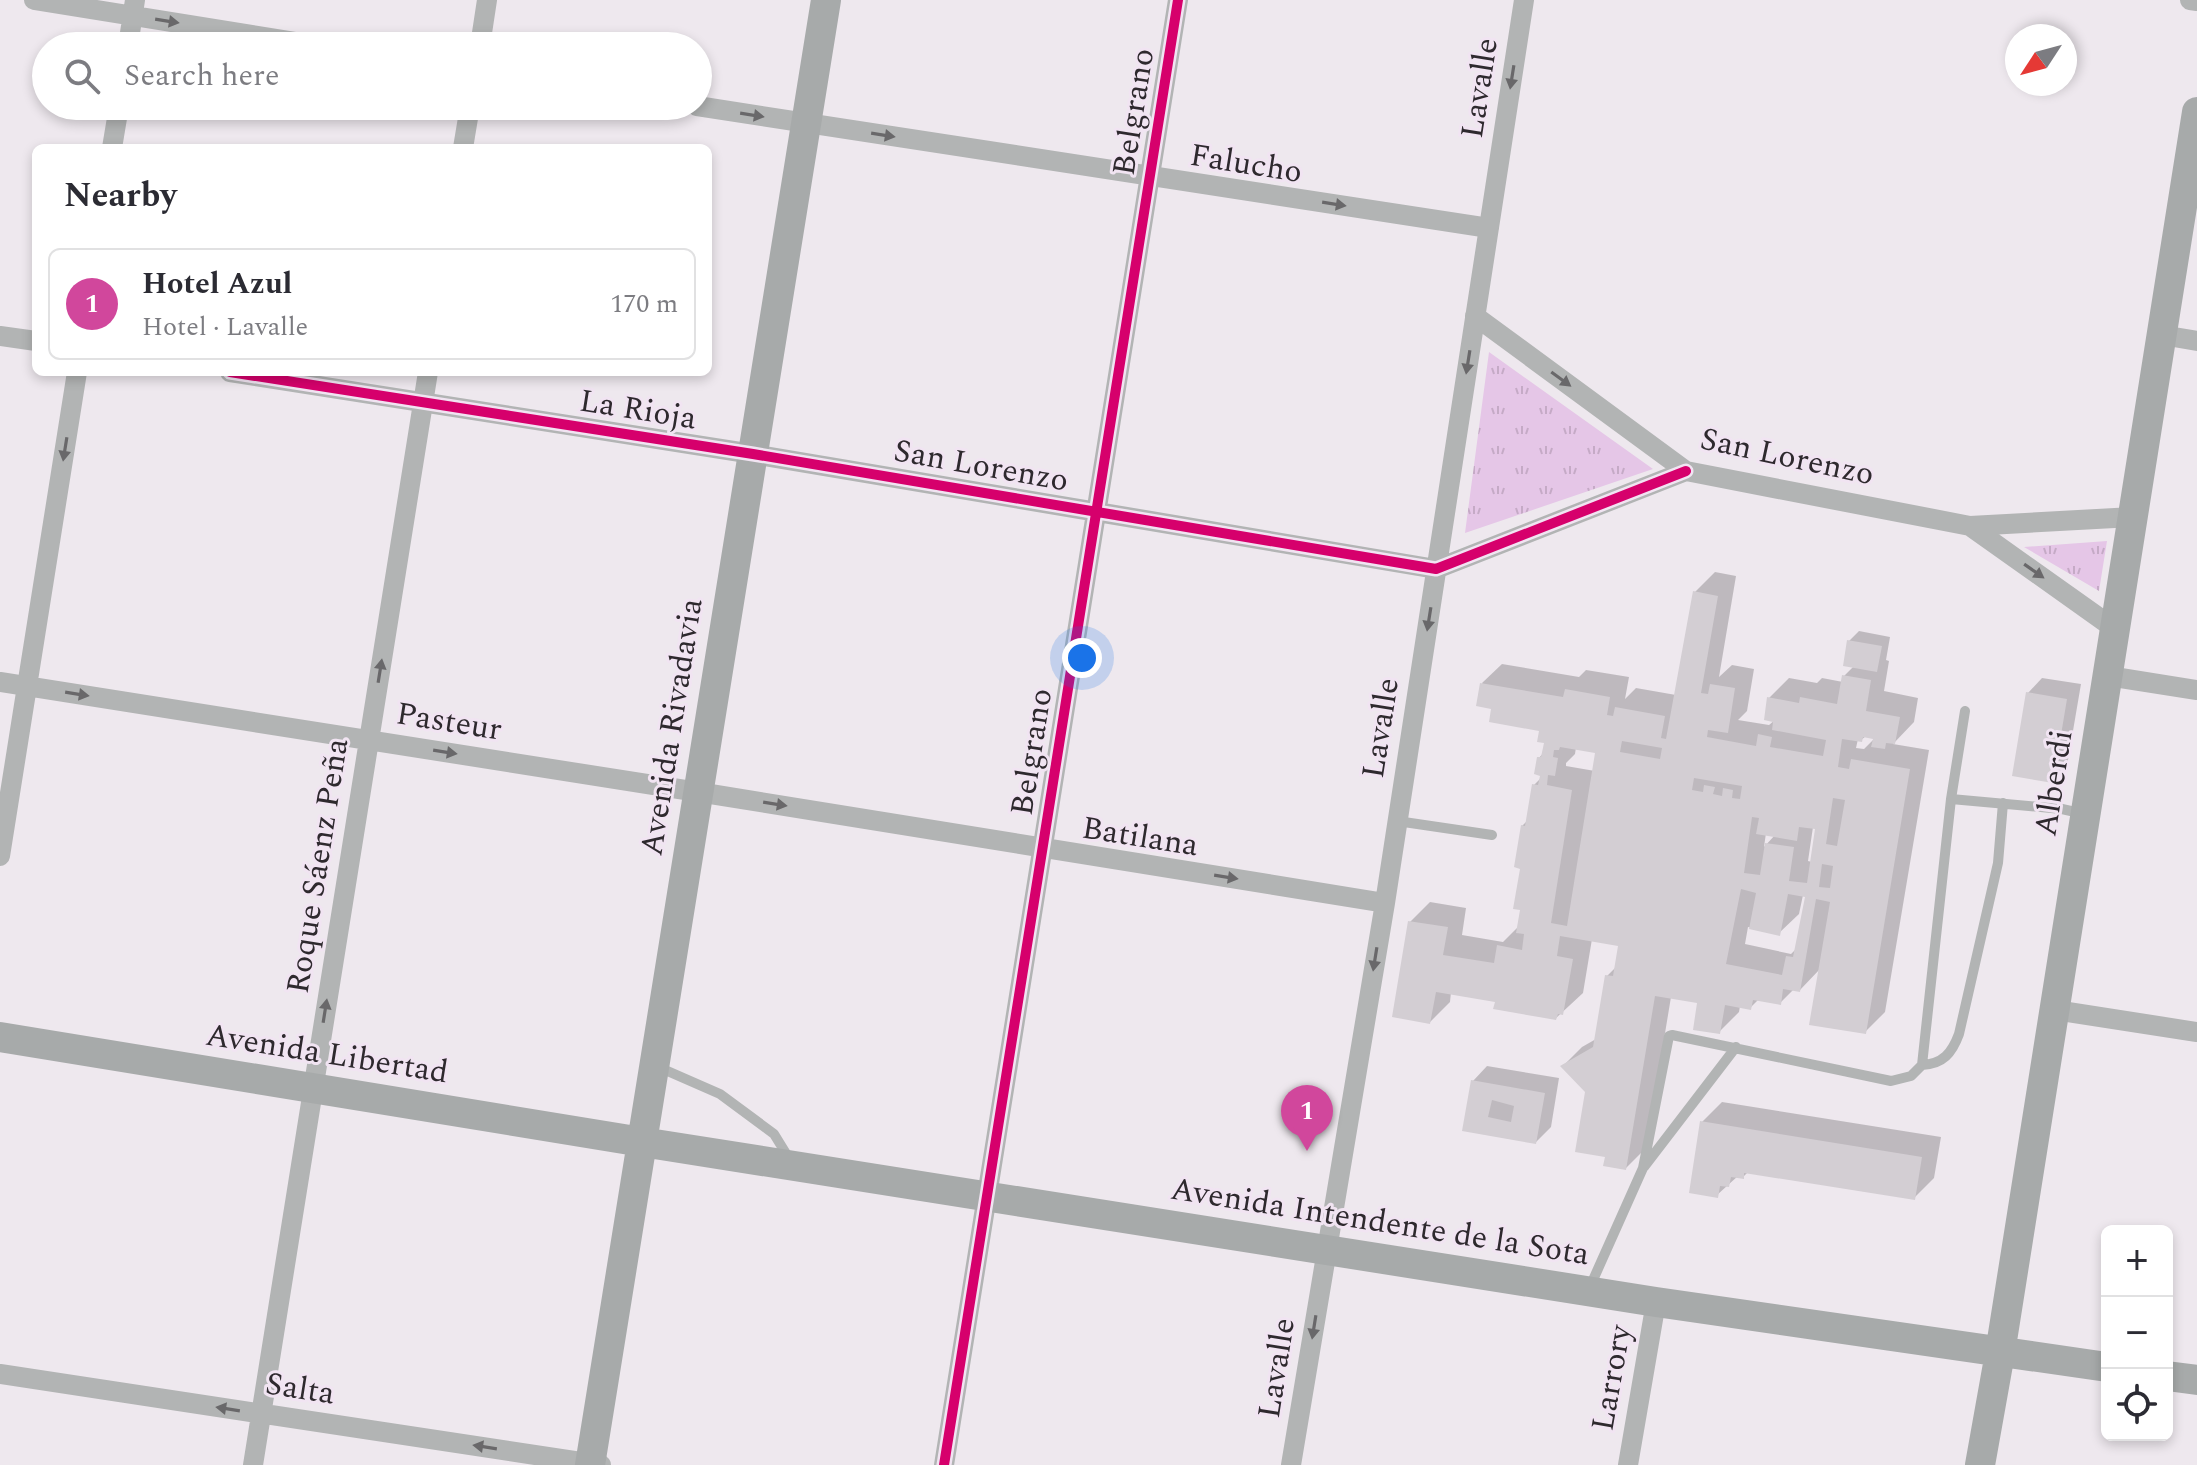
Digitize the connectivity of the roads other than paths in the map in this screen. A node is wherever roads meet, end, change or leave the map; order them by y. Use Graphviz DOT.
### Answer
graph roads {
  1 [pos="34,0"];
  2 [pos="487,0"];
  3 [pos="826,0"];
  4 [pos="1178,0"];
  5 [pos="1524,0"];
  6 [pos="2190,0"];
  7 [pos="2197,1"];
  8 [pos="134,8"];
  9 [pos="130,32"];
  10 [pos="252,32"];
  11 [pos="482,32"];
  12 [pos="712,108"];
  13 [pos="2197,112"];
  14 [pos="117,120"];
  15 [pos="468,120"];
  16 [pos="806,123"];
  17 [pos="113,144"];
  18 [pos="464,144"];
  19 [pos="1150,176"];
  20 [pos="1489,228"];
  21 [pos="1475,316"];
  22 [pos="2162,335"];
  23 [pos="0,336"];
  24 [pos="32,340"];
  25 [pos="2197,341"];
  26 [pos="76,376"];
  27 [pos="256,376"];
  28 [pos="427,376"];
  29 [pos="423,402"];
  30 [pos="753,454"];
  31 [pos="1686,471"];
  32 [pos="1097,512"];
  33 [pos="2133,517"];
  34 [pos="1970,526"];
  35 [pos="1436,569"];
  36 [pos="2115,629"];
  37 [pos="2108,676"];
  38 [pos="0,682"];
  39 [pos="27,686"];
  40 [pos="2197,690"];
  41 [pos="1965,711"];
  42 [pos="369,740"];
  43 [pos="698,792"];
  44 [pos="1951,799"];
  45 [pos="2003,803"];
  46 [pos="2085,815"];
  47 [pos="1397,821"];
  48 [pos="1492,835"];
  49 [pos="1043,848"];
  50 [pos="0,856"];
  51 [pos="1385,903"];
  52 [pos="2055,1010"];
  53 [pos="2197,1032"];
  54 [pos="0,1037"];
  55 [pos="1736,1047"];
  56 [pos="654,1065"];
  57 [pos="1922,1065"];
  58 [pos="313,1088"];
  59 [pos="642,1142"];
  60 [pos="793,1166"];
  61 [pos="1643,1168"];
  62 [pos="987,1196"];
  63 [pos="1327,1250"];
  64 [pos="1588,1290"];
  65 [pos="1656,1302"];
  66 [pos="2000,1353"];
  67 [pos="2101,1366"];
  68 [pos="0,1374"];
  69 [pos="2173,1377"];
  70 [pos="2197,1380"];
  71 [pos="261,1413"];
  72 [pos="594,1464"];
  73 [pos="253,1465"];
  74 [pos="944,1465"];
  75 [pos="1291,1465"];
  76 [pos="1628,1465"];
  77 [pos="1980,1465"];
  1 -- 8 [label="street"];
  2 -- 11 [label="street"];
  3 -- 16 [label="main road, Avenida Rivadavia"];
  4 -- 19 [label="street, Belgrano"];
  5 -- 20 [label="street, Lavalle, one-way"];
  6 -- 7 [label="street"];
  8 -- 9 [label="street"];
  8 -- 10 [label="street, one-way"];
  12 -- 16 [label="street, Falucho, one-way"];
  13 -- 22 [label="main road, Alberdi"];
  14 -- 17 [label="street"];
  15 -- 18 [label="street"];
  16 -- 19 [label="street, Falucho, one-way"];
  16 -- 30 [label="main road, Avenida Rivadavia"];
  19 -- 20 [label="street, Falucho, one-way"];
  19 -- 32 [label="street, Belgrano"];
  20 -- 21 [label="street, Lavalle"];
  21 -- 31 [label="street, San Lorenzo, one-way"];
  21 -- 35 [label="street, Lavalle, one-way"];
  22 -- 25 [label="street"];
  22 -- 33 [label="main road, Alberdi"];
  23 -- 24 [label="street"];
  26 -- 39 [label="street, one-way"];
  27 -- 29 [label="street, La Rioja"];
  28 -- 29 [label="street, Roque Sáenz Peña"];
  29 -- 30 [label="street, La Rioja"];
  42 -- 29 [label="street, Roque Sáenz Peña, one-way"];
  30 -- 32 [label="street, San Lorenzo"];
  30 -- 43 [label="main road, Avenida Rivadavia"];
  31 -- 34 [label="street, San Lorenzo"];
  31 -- 35 [label="street"];
  32 -- 35 [label="street, San Lorenzo"];
  32 -- 49 [label="street, Belgrano"];
  33 -- 34 [label="street, San Lorenzo"];
  33 -- 36 [label="main road, Alberdi"];
  34 -- 36 [label="street, one-way"];
  35 -- 47 [label="street, Lavalle, one-way"];
  36 -- 37 [label="main road, Alberdi"];
  37 -- 40 [label="street"];
  37 -- 46 [label="main road, Alberdi"];
  38 -- 39 [label="street, Pasteur"];
  39 -- 42 [label="street, Pasteur, one-way"];
  39 -- 50 [label="street"];
  41 -- 44 [label="lane"];
  42 -- 43 [label="street, Pasteur, one-way"];
  58 -- 42 [label="street, Roque Sáenz Peña, one-way"];
  43 -- 49 [label="street, Batilana, one-way"];
  43 -- 56 [label="main road, Avenida Rivadavia"];
  44 -- 45 [label="lane"];
  44 -- 57 [label="lane"];
  45 -- 46 [label="lane"];
  45 -- 57 [label="lane"];
  46 -- 52 [label="main road, Alberdi"];
  47 -- 48 [label="lane"];
  47 -- 51 [label="street, Lavalle"];
  49 -- 51 [label="street, Batilana, one-way"];
  49 -- 62 [label="street, Belgrano"];
  51 -- 63 [label="street, Lavalle, one-way"];
  52 -- 53 [label="street"];
  52 -- 66 [label="main road, Alberdi"];
  54 -- 58 [label="main road, Avenida Libertad"];
  55 -- 57 [label="lane"];
  55 -- 61 [label="lane"];
  55 -- 61 [label="lane"];
  56 -- 59 [label="main road, Avenida Rivadavia"];
  56 -- 60 [label="lane"];
  58 -- 59 [label="main road, Avenida Libertad"];
  58 -- 71 [label="street, Roque Sáenz Peña"];
  59 -- 60 [label="main road, Avenida Intendente de la Sota"];
  59 -- 72 [label="main road, Avenida Rivadavia"];
  60 -- 62 [label="main road, Avenida Intendente de la Sota"];
  61 -- 64 [label="lane"];
  62 -- 63 [label="main road, Avenida Intendente de la Sota"];
  62 -- 74 [label="street, Belgrano"];
  63 -- 64 [label="main road, Avenida Intendente de la Sota"];
  63 -- 75 [label="street, Lavalle, one-way"];
  64 -- 65 [label="main road, Avenida Intendente de la Sota"];
  65 -- 66 [label="main road, Avenida Intendente de la Sota"];
  65 -- 76 [label="street, Larrory"];
  66 -- 67 [label="main road, Avenida Intendente de la Sota"];
  66 -- 77 [label="main road, Alberdi"];
  71 -- 68 [label="street, Salta, one-way"];
  69 -- 70 [label="main road"];
  72 -- 71 [label="street, Salta, one-way"];
  71 -- 73 [label="street, Roque Sáenz Peña"];
}
